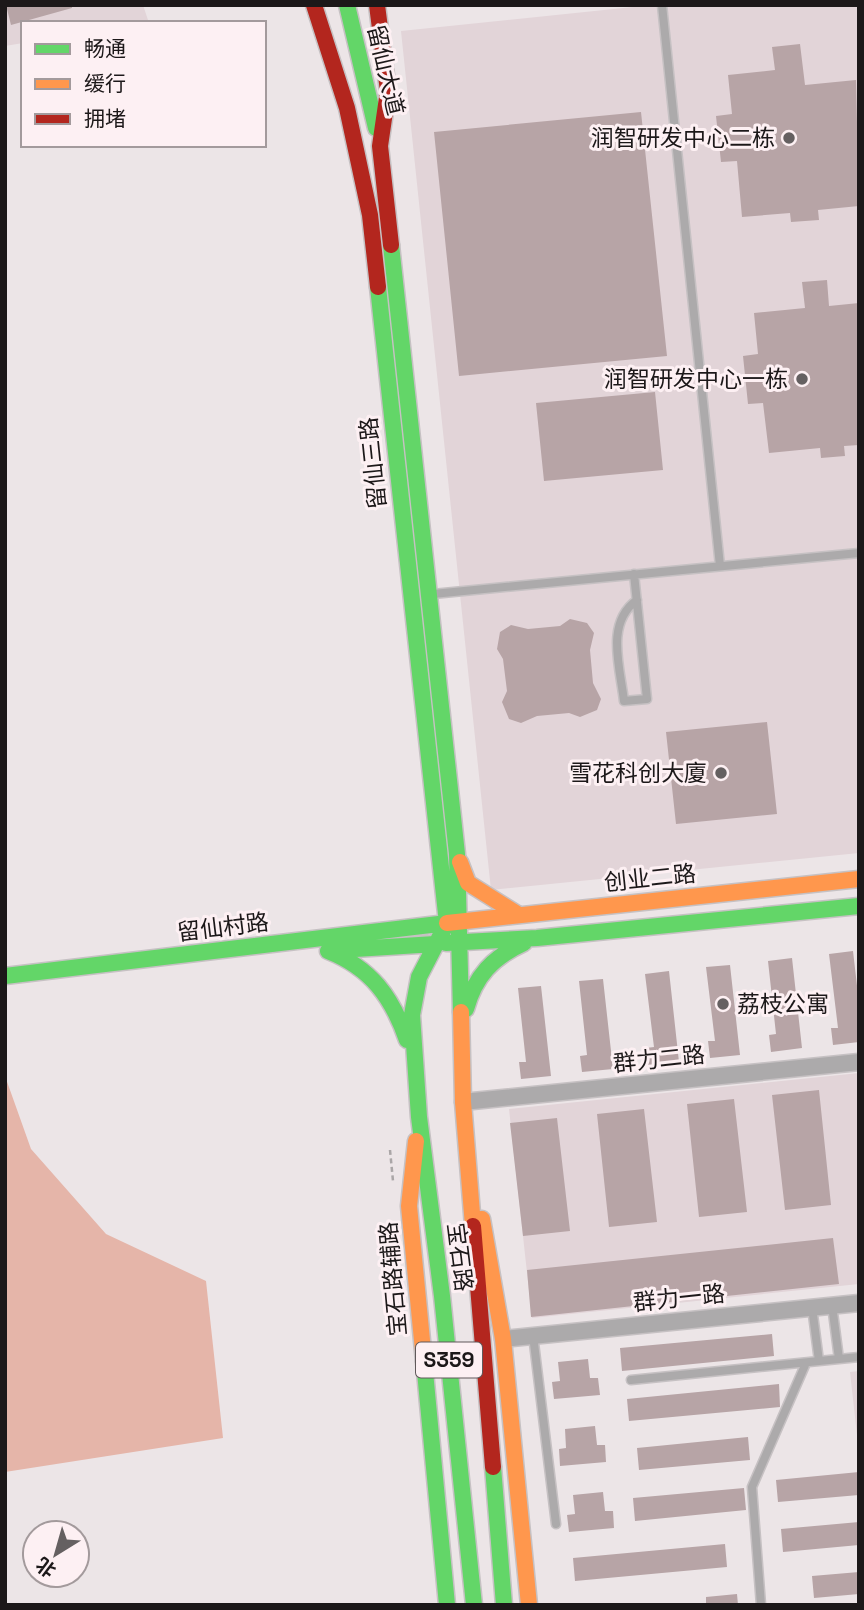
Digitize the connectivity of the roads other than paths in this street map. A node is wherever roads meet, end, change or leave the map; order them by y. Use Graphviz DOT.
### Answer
graph roads {
  1 [pos="314,5"];
  2 [pos="347,5"];
  3 [pos="377,5"];
  4 [pos="662,5"];
  5 [pos="380,146"];
  6 [pos="859,553"];
  7 [pos="720,566"];
  8 [pos="634,575"];
  9 [pos="429,595"];
  10 [pos="637,600"];
  11 [pos="457,854"];
  12 [pos="859,879"];
  13 [pos="859,906"];
  14 [pos="519,915"];
  15 [pos="453,922"];
  16 [pos="537,938"];
  17 [pos="460,941"];
  18 [pos="435,944"];
  19 [pos="328,951"];
  20 [pos="5,976"];
  21 [pos="5,986"];
  22 [pos="459,1037"];
  23 [pos="859,1062"];
  24 [pos="414,1069"];
  25 [pos="463,1102"];
  26 [pos="419,1117"];
  27 [pos="465,1122"];
  28 [pos="859,1303"];
  29 [pos="832,1305"];
  30 [pos="812,1307"];
  31 [pos="533,1335"];
  32 [pos="503,1339"];
  33 [pos="859,1357"];
  34 [pos="839,1359"];
  35 [pos="819,1361"];
  36 [pos="806,1363"];
  37 [pos="631,1380"];
  38 [pos="555,1524"];
  39 [pos="447,1605"];
  40 [pos="474,1605"];
  41 [pos="504,1605"];
  42 [pos="530,1605"];
  43 [pos="761,1605"];
  1 -- 15 [label="main road, 留仙三路"];
  2 -- 5 [label="main road, 留仙大道"];
  3 -- 5 [label="main road, 留仙三路"];
  4 -- 7 [label="lane"];
  5 -- 9 [label="main road, 留仙三路"];
  6 -- 7 [label="lane"];
  7 -- 8 [label="lane"];
  8 -- 9 [label="lane"];
  8 -- 10 [label="lane"];
  9 -- 11 [label="main road, 留仙三路"];
  10 -- 10 [label="lane"];
  11 -- 14 [label="main road"];
  11 -- 15 [label="main road, 留仙三路"];
  12 -- 14 [label="main road, 创业二路"];
  13 -- 16 [label="main road, S359"];
  14 -- 15 [label="main road, 创业二路"];
  15 -- 17 [label="main road"];
  15 -- 18 [label="main road, 宝石路 / S359"];
  15 -- 20 [label="main road, 留仙村路"];
  16 -- 17 [label="main road, S359"];
  16 -- 22 [label="main road, S359"];
  17 -- 18 [label="main road, S359"];
  17 -- 22 [label="main road"];
  18 -- 19 [label="main road, 留仙村路"];
  18 -- 24 [label="main road, 宝石路 / S359"];
  19 -- 21 [label="main road, 留仙村路"];
  19 -- 24 [label="main road"];
  22 -- 25 [label="main road, 宝石路 / S359"];
  23 -- 25 [label="street, 群力二路"];
  24 -- 26 [label="main road, 宝石路 / S359"];
  25 -- 27 [label="main road, 宝石路 / S359"];
  26 -- 39 [label="main road, 宝石路辅路"];
  26 -- 40 [label="main road, 宝石路 / S359"];
  27 -- 32 [label="main road"];
  27 -- 41 [label="main road, 宝石路 / S359"];
  28 -- 29 [label="street, 群力一路"];
  29 -- 30 [label="street, 群力一路"];
  29 -- 34 [label="lane"];
  30 -- 31 [label="street, 群力一路"];
  30 -- 35 [label="lane"];
  31 -- 32 [label="street, 群力一路"];
  31 -- 38 [label="lane"];
  32 -- 42 [label="main road"];
  33 -- 34 [label="lane"];
  34 -- 35 [label="lane"];
  35 -- 36 [label="lane"];
  36 -- 37 [label="lane"];
  36 -- 43 [label="lane"];
}
